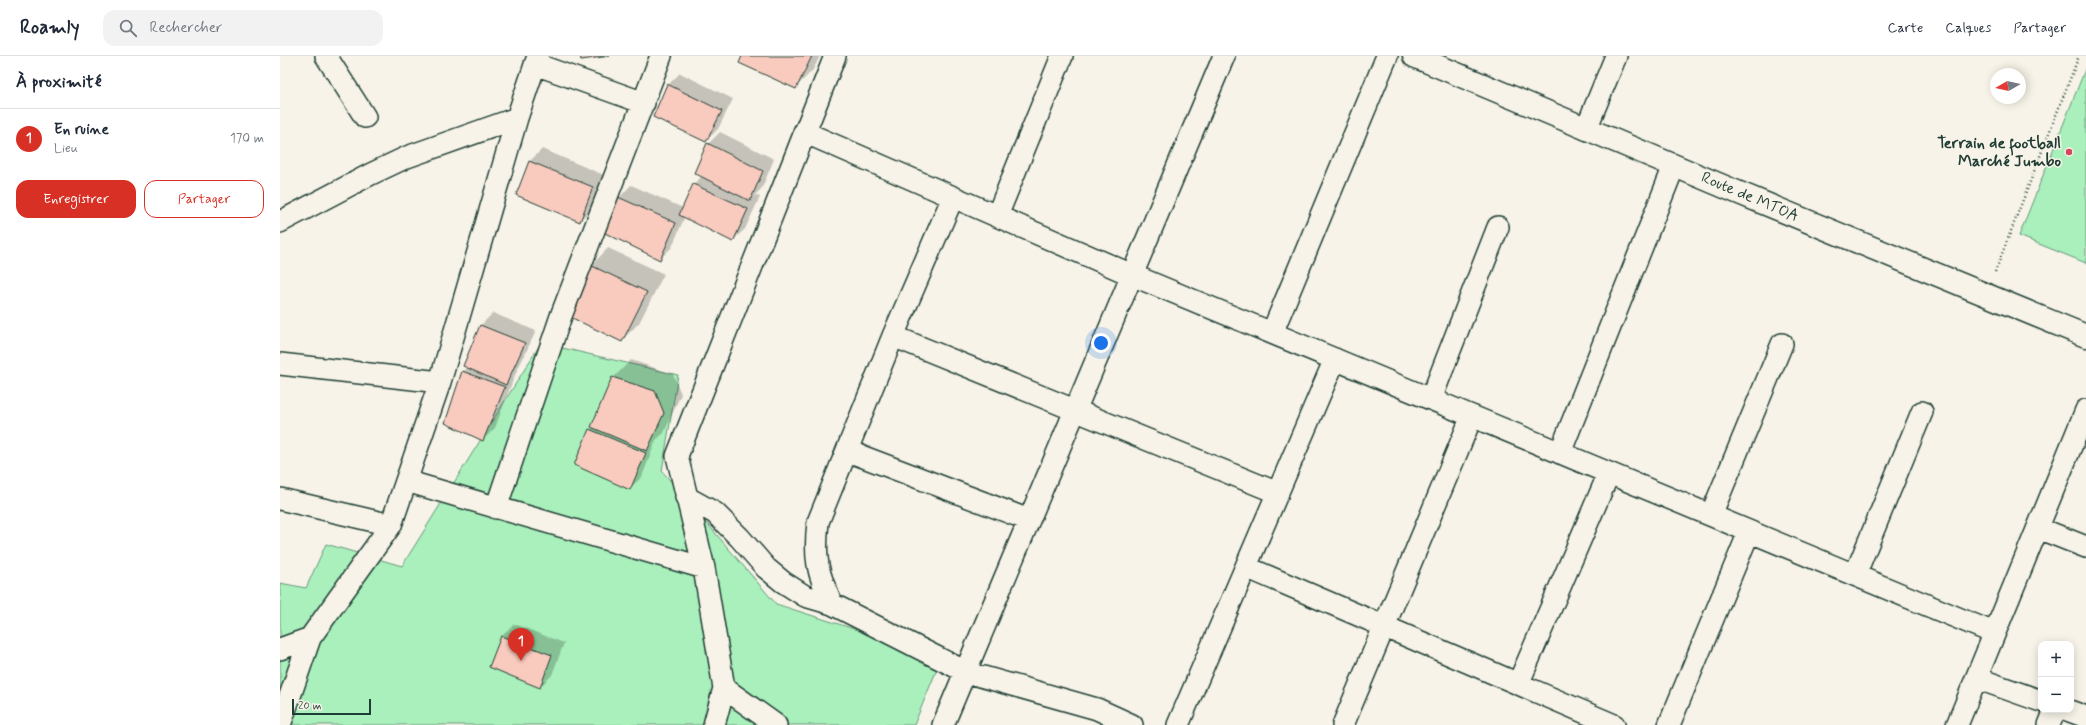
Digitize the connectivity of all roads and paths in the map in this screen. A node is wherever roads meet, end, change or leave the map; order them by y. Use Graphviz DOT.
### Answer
graph roads {
  1 [pos="326,56"];
  2 [pos="662,56"];
  3 [pos="835,56"];
  4 [pos="1062,56"];
  5 [pos="1224,56"];
  6 [pos="1387,56"];
  7 [pos="1616,56"];
  8 [pos="2079,56"];
  9 [pos="1422,58"];
  10 [pos="537,60"];
  11 [pos="644,103"];
  12 [pos="365,117"];
  13 [pos="517,118"];
  14 [pos="1586,129"];
  15 [pos="804,132"];
  16 [pos="1674,166"];
  17 [pos="953,197"];
  18 [pos="997,216"];
  19 [pos="280,222"];
  20 [pos="1498,227"];
  21 [pos="1132,275"];
  22 [pos="1986,294"];
  23 [pos="1272,333"];
  24 [pos="893,336"];
  25 [pos="2086,336"];
  26 [pos="1782,344"];
  27 [pos="1335,359"];
  28 [pos="280,364"];
  29 [pos="440,382"];
  30 [pos="1431,399"];
  31 [pos="1075,410"];
  32 [pos="2086,410"];
  33 [pos="1922,412"];
  34 [pos="1472,416"];
  35 [pos="848,451"];
  36 [pos="1560,453"];
  37 [pos="1609,473"];
  38 [pos="406,481"];
  39 [pos="1278,493"];
  40 [pos="686,497"];
  41 [pos="280,499"];
  42 [pos="496,508"];
  43 [pos="1711,515"];
  44 [pos="1029,520"];
  45 [pos="391,525"];
  46 [pos="2038,528"];
  47 [pos="1749,532"];
  48 [pos="2086,548"];
  49 [pos="1246,567"];
  50 [pos="704,568"];
  51 [pos="1854,575"];
  52 [pos="832,604"];
  53 [pos="1385,625"];
  54 [pos="1994,633"];
  55 [pos="310,638"];
  56 [pos="280,649"];
  57 [pos="966,672"];
  58 [pos="1976,678"];
  59 [pos="1519,682"];
  60 [pos="724,688"];
  61 [pos="2038,700"];
  62 [pos="2054,713"];
  63 [pos="2074,713"];
  64 [pos="2086,717"];
  65 [pos="280,725"];
  66 [pos="714,725"];
  67 [pos="776,725"];
  68 [pos="944,725"];
  69 [pos="1132,725"];
  70 [pos="1178,725"];
  71 [pos="1343,725"];
  72 [pos="1614,725"];
  73 [pos="1669,725"];
  74 [pos="1956,725"];
  75 [pos="2049,725"];
  1 -- 12 [label="street"];
  2 -- 11 [label="street"];
  3 -- 15 [label="street"];
  4 -- 18 [label="street"];
  5 -- 21 [label="street"];
  6 -- 23 [label="street"];
  7 -- 14 [label="street"];
  8 -- 22 [label="path"];
  9 -- 14 [label="street, Route de MTOA"];
  10 -- 11 [label="street"];
  10 -- 13 [label="street"];
  11 -- 42 [label="street"];
  13 -- 19 [label="street"];
  13 -- 29 [label="street"];
  14 -- 16 [label="street, Route de MTOA"];
  15 -- 17 [label="street"];
  15 -- 40 [label="street"];
  16 -- 22 [label="street, Route de MTOA"];
  16 -- 36 [label="street"];
  17 -- 18 [label="street"];
  17 -- 24 [label="street"];
  18 -- 21 [label="street"];
  20 -- 30 [label="street"];
  21 -- 23 [label="street"];
  21 -- 31 [label="street"];
  22 -- 25 [label="street, Route de MTOA"];
  23 -- 27 [label="street"];
  24 -- 31 [label="street"];
  24 -- 35 [label="street"];
  26 -- 43 [label="street"];
  27 -- 30 [label="street"];
  27 -- 39 [label="street"];
  28 -- 29 [label="street"];
  29 -- 38 [label="street"];
  30 -- 34 [label="street"];
  31 -- 39 [label="street"];
  31 -- 44 [label="street"];
  32 -- 46 [label="street"];
  33 -- 51 [label="street"];
  34 -- 36 [label="street"];
  34 -- 53 [label="street"];
  35 -- 44 [label="street"];
  35 -- 52 [label="street"];
  36 -- 37 [label="street"];
  37 -- 43 [label="street"];
  37 -- 59 [label="street"];
  38 -- 42 [label="street"];
  38 -- 45 [label="street"];
  39 -- 49 [label="street"];
  40 -- 50 [label="street"];
  40 -- 52 [label="street"];
  41 -- 45 [label="street"];
  42 -- 50 [label="street"];
  43 -- 47 [label="street"];
  44 -- 57 [label="street"];
  45 -- 55 [label="street"];
  46 -- 48 [label="street"];
  46 -- 54 [label="street"];
  47 -- 51 [label="street"];
  47 -- 73 [label="street"];
  49 -- 53 [label="street"];
  49 -- 70 [label="street"];
  50 -- 60 [label="street"];
  51 -- 54 [label="street"];
  52 -- 57 [label="street"];
  53 -- 59 [label="street"];
  53 -- 71 [label="street"];
  54 -- 58 [label="street"];
  55 -- 56 [label="street"];
  55 -- 65 [label="street"];
  57 -- 68 [label="street"];
  57 -- 69 [label="street"];
  58 -- 61 [label="street"];
  58 -- 74 [label="street"];
  59 -- 72 [label="street"];
  60 -- 66 [label="street"];
  60 -- 67 [label="street"];
  62 -- 75 [label="street"];
  63 -- 64 [label="street"];
}
